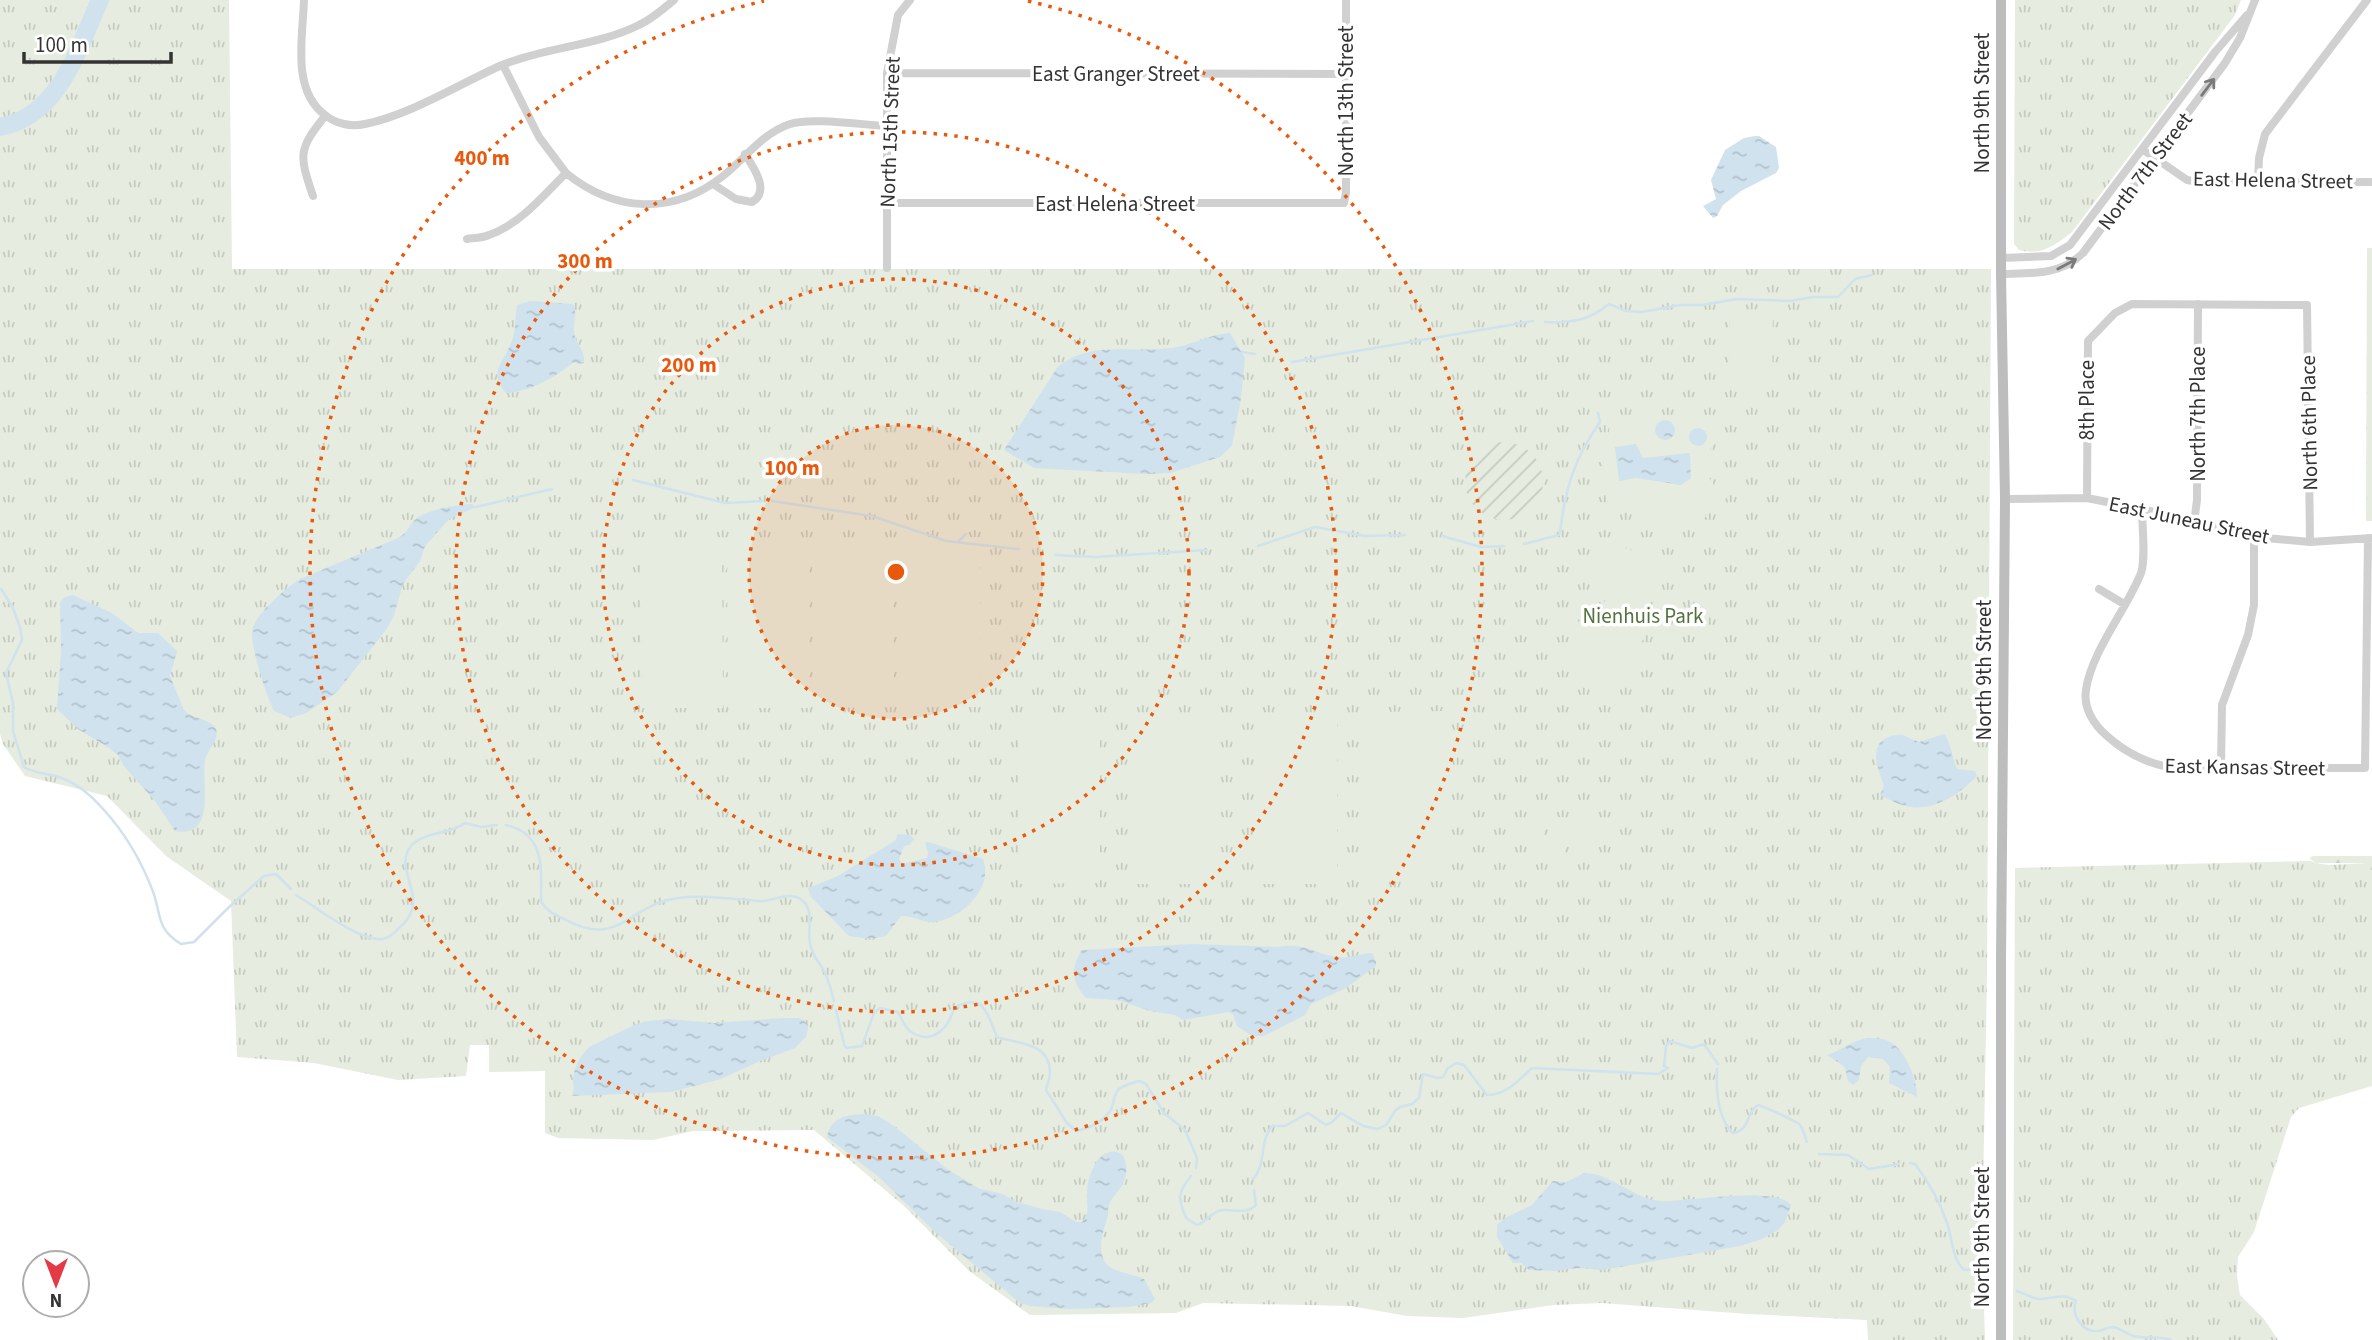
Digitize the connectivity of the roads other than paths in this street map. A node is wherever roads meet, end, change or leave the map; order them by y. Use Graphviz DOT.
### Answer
graph roads {
  1 [pos="304,0"];
  2 [pos="674,0"];
  3 [pos="910,0"];
  4 [pos="1346,0"];
  5 [pos="2001,0"];
  6 [pos="2255,0"];
  7 [pos="2367,0"];
  8 [pos="2249,13"];
  9 [pos="503,65"];
  10 [pos="887,73"];
  11 [pos="1346,74"];
  12 [pos="326,116"];
  13 [pos="887,127"];
  14 [pos="2142,149"];
  15 [pos="745,154"];
  16 [pos="2154,159"];
  17 [pos="566,173"];
  18 [pos="2258,182"];
  19 [pos="2372,183"];
  20 [pos="713,184"];
  21 [pos="313,196"];
  22 [pos="887,203"];
  23 [pos="1344,203"];
  24 [pos="467,239"];
  25 [pos="2001,258"];
  26 [pos="887,268"];
  27 [pos="2001,274"];
  28 [pos="2198,304"];
  29 [pos="2087,498"];
  30 [pos="2006,499"];
  31 [pos="2142,509"];
  32 [pos="2194,523"];
  33 [pos="2254,537"];
  34 [pos="2370,538"];
  35 [pos="2310,542"];
  36 [pos="2099,589"];
  37 [pos="2124,604"];
  38 [pos="2221,767"];
  39 [pos="2001,1340"];
  1 -- 12 [label="street"];
  2 -- 9 [label="street"];
  3 -- 10 [label="street, North 15th Street"];
  4 -- 11 [label="street, North 13th Street"];
  5 -- 25 [label="main road, North 9th Street"];
  6 -- 8 [label="street, North 7th Street"];
  7 -- 18 [label="street"];
  8 -- 14 [label="street, North 7th Street"];
  16 -- 8 [label="street, North 7th Street, one-way"];
  9 -- 12 [label="street"];
  9 -- 17 [label="street"];
  10 -- 11 [label="street, East Granger Street"];
  10 -- 13 [label="street, North 15th Street"];
  11 -- 23 [label="street, North 13th Street"];
  12 -- 21 [label="street"];
  13 -- 15 [label="street"];
  13 -- 22 [label="street, North 15th Street"];
  14 -- 16 [label="street, East Helena Street"];
  14 -- 25 [label="street, North 7th Street"];
  15 -- 20 [label="street"];
  15 -- 20 [label="street"];
  16 -- 18 [label="street, East Helena Street"];
  27 -- 16 [label="street, North 7th Street, one-way"];
  17 -- 20 [label="street"];
  17 -- 24 [label="street"];
  18 -- 19 [label="street, East Helena Street"];
  22 -- 23 [label="street, East Helena Street"];
  22 -- 26 [label="street, North 15th Street"];
  25 -- 27 [label="main road, North 9th Street"];
  27 -- 30 [label="main road, North 9th Street"];
  28 -- 29 [label="street, 8th Place"];
  28 -- 32 [label="street, North 7th Place"];
  28 -- 35 [label="street, North 6th Place"];
  29 -- 30 [label="street, East Juneau Street"];
  29 -- 31 [label="street, East Juneau Street"];
  30 -- 39 [label="main road, North 9th Street"];
  31 -- 32 [label="street, East Juneau Street"];
  31 -- 37 [label="street"];
  32 -- 33 [label="street, East Juneau Street"];
  33 -- 35 [label="street, East Juneau Street"];
  33 -- 38 [label="street"];
  34 -- 35 [label="street, East Juneau Street"];
  34 -- 38 [label="street, East Kansas Street"];
  36 -- 37 [label="street"];
  37 -- 38 [label="street, East Kansas Street"];
}
